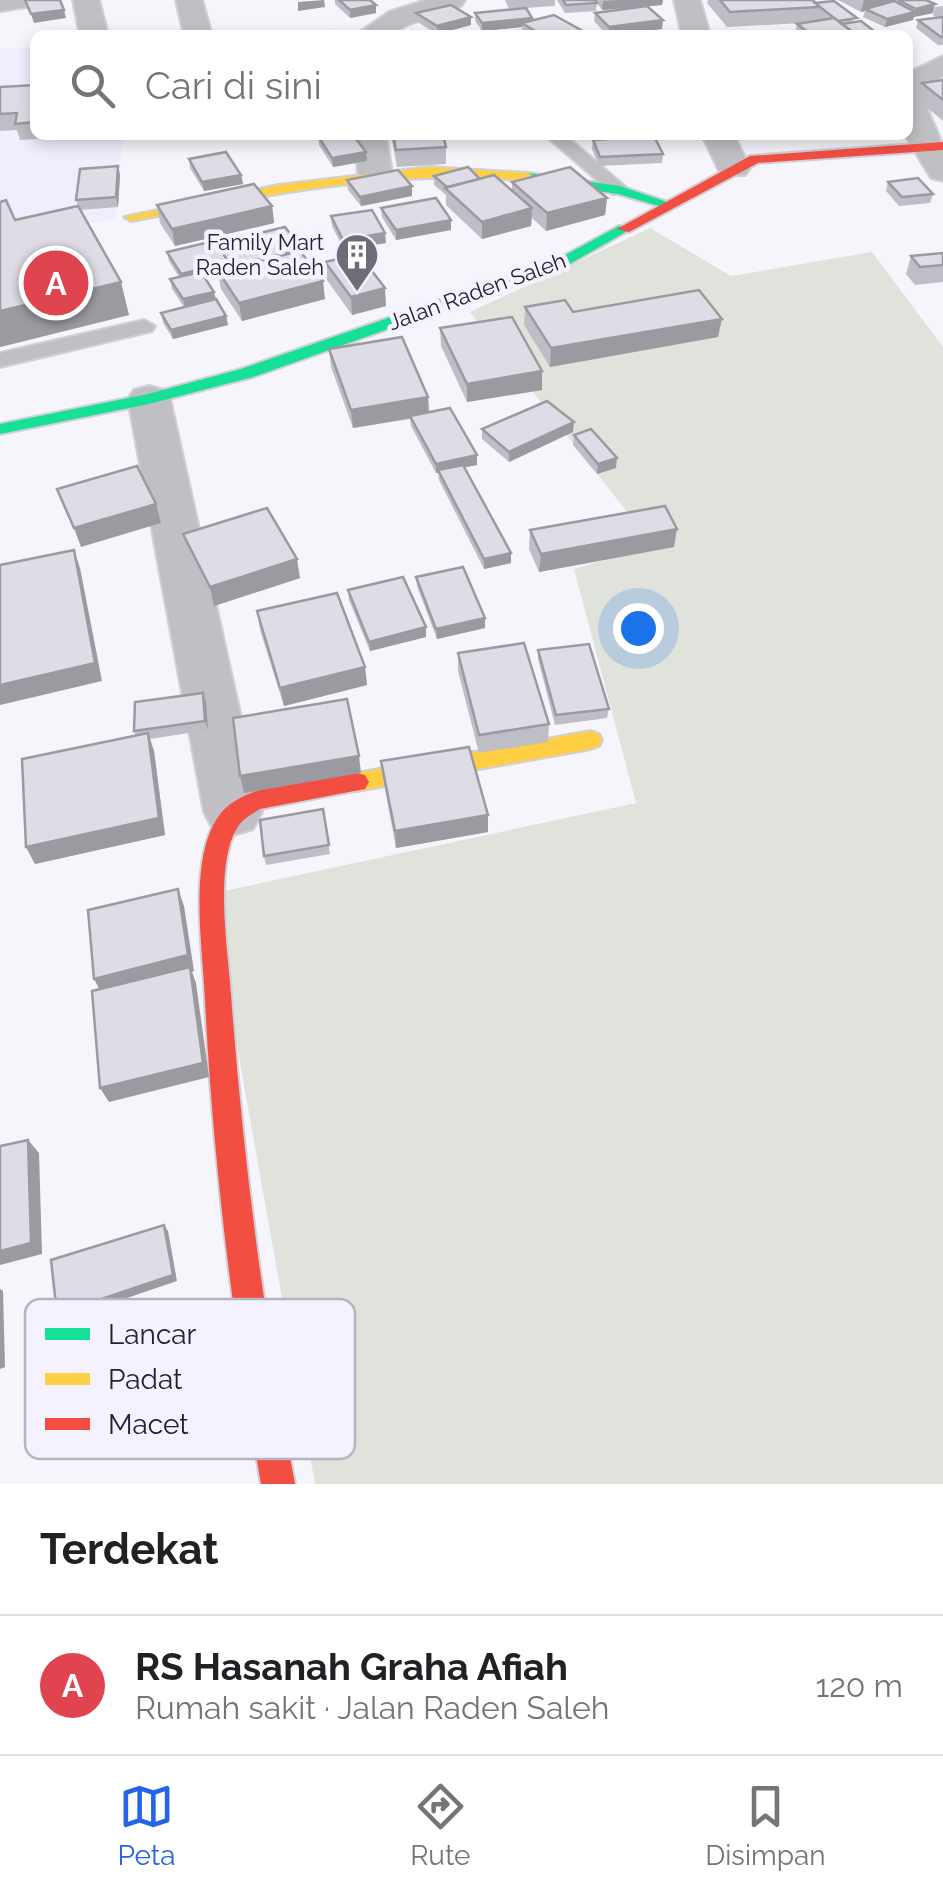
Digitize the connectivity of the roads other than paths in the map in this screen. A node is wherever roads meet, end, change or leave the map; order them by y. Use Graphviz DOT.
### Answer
graph roads {
  1 [pos="24,0"];
  2 [pos="86,0"];
  3 [pos="189,0"];
  4 [pos="452,0"];
  5 [pos="694,1"];
  6 [pos="0,4"];
  7 [pos="93,30"];
  8 [pos="197,30"];
  9 [pos="379,30"];
  10 [pos="696,30"];
  11 [pos="943,64"];
  12 [pos="913,88"];
  13 [pos="913,120"];
  14 [pos="371,140"];
  15 [pos="560,140"];
  16 [pos="720,140"];
  17 [pos="937,155"];
  18 [pos="733,168"];
  19 [pos="375,172"];
  20 [pos="620,190"];
  21 [pos="668,205"];
  22 [pos="132,217"];
  23 [pos="144,326"];
  24 [pos="0,360"];
  25 [pos="150,399"];
  26 [pos="0,429"];
  27 [pos="590,740"];
  28 [pos="234,812"];
  29 [pos="244,1299"];
  30 [pos="273,1459"];
  31 [pos="278,1484"];
  1 -- 6 [label="street"];
  2 -- 7 [label="street"];
  3 -- 8 [label="street"];
  4 -- 9 [label="street"];
  5 -- 10 [label="street"];
  11 -- 12 [label="street"];
  13 -- 17 [label="street"];
  14 -- 19 [label="street"];
  15 -- 20 [label="lane"];
  16 -- 18 [label="street"];
  17 -- 18 [label="street, Jalan Raden Saleh"];
  18 -- 21 [label="street, Jalan Raden Saleh"];
  19 -- 20 [label="street"];
  19 -- 22 [label="street"];
  20 -- 21 [label="street"];
  21 -- 25 [label="street, Jalan Raden Saleh"];
  23 -- 24 [label="lane"];
  25 -- 26 [label="street, Jalan Raden Saleh"];
  25 -- 28 [label="street"];
  27 -- 28 [label="street"];
  28 -- 29 [label="street"];
  30 -- 31 [label="street"];
}
